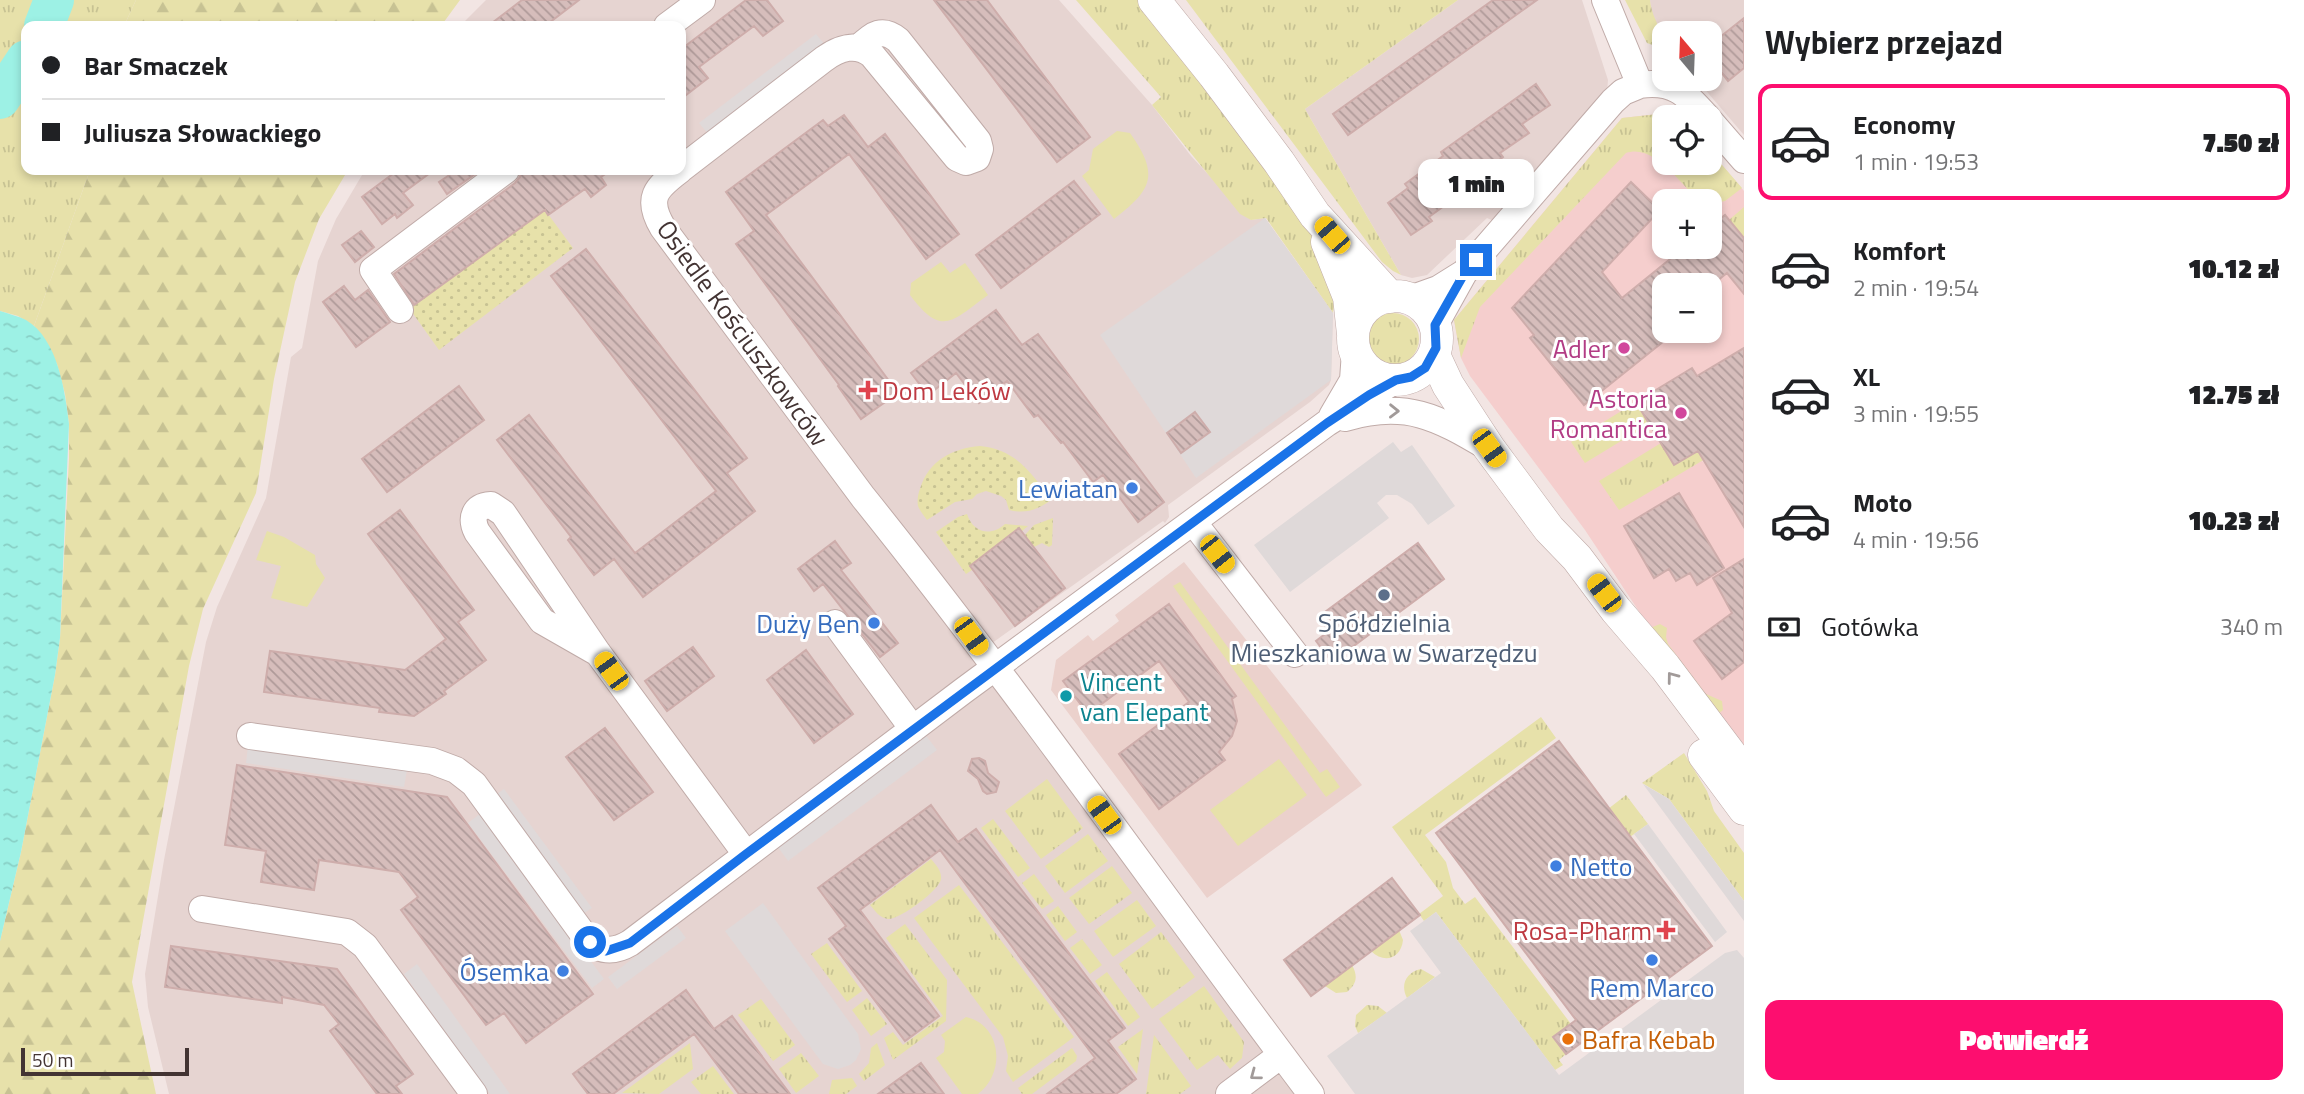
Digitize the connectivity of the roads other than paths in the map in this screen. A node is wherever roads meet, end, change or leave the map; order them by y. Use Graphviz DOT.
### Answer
graph roads {
  1 [pos="702,0"];
  2 [pos="1154,0"];
  3 [pos="1605,0"];
  4 [pos="674,21"];
  5 [pos="858,48"];
  6 [pos="1640,85"];
  7 [pos="1695,105"];
  8 [pos="1722,135"];
  9 [pos="1744,160"];
  10 [pos="686,162"];
  11 [pos="499,175"];
  12 [pos="669,175"];
  13 [pos="1315,215"];
  14 [pos="1464,274"];
  15 [pos="1400,298"];
  16 [pos="400,310"];
  17 [pos="1434,340"];
  18 [pos="1354,343"];
  19 [pos="1396,380"];
  20 [pos="1327,423"];
  21 [pos="1489,448"];
  22 [pos="1194,523"];
  23 [pos="1549,529"];
  24 [pos="835,623"];
  25 [pos="598,653"];
  26 [pos="1295,654"];
  27 [pos="995,668"];
  28 [pos="913,729"];
  29 [pos="250,736"];
  30 [pos="1744,772"];
  31 [pos="1744,809"];
  32 [pos="746,854"];
  33 [pos="202,909"];
  34 [pos="1281,1055"];
  35 [pos="474,1094"];
  36 [pos="1229,1094"];
  37 [pos="1311,1094"];
  1 -- 4 [label="street"];
  2 -- 13 [label="street"];
  3 -- 6 [label="street"];
  5 -- 5 [label="street, Osiedle Kościuszkowców"];
  5 -- 10 [label="street, Osiedle Kościuszkowców"];
  6 -- 7 [label="street"];
  6 -- 14 [label="street"];
  8 -- 9 [label="street"];
  11 -- 16 [label="street"];
  12 -- 27 [label="street, Osiedle Kościuszkowców"];
  13 -- 15 [label="street"];
  13 -- 18 [label="street"];
  14 -- 15 [label="street"];
  14 -- 17 [label="street"];
  15 -- 17 [label="street"];
  15 -- 18 [label="street"];
  17 -- 19 [label="street"];
  17 -- 21 [label="street"];
  18 -- 19 [label="street"];
  18 -- 20 [label="street"];
  19 -- 20 [label="street"];
  19 -- 21 [label="street"];
  20 -- 21 [label="street, one-way"];
  20 -- 22 [label="street"];
  21 -- 23 [label="street"];
  22 -- 26 [label="street"];
  22 -- 27 [label="street"];
  30 -- 23 [label="street, one-way"];
  23 -- 31 [label="street"];
  24 -- 28 [label="street"];
  25 -- 25 [label="street"];
  25 -- 32 [label="street"];
  27 -- 28 [label="street"];
  27 -- 34 [label="street, Osiedle Kościuszkowców"];
  28 -- 32 [label="street"];
  29 -- 32 [label="street"];
  33 -- 35 [label="street"];
  34 -- 36 [label="street, one-way"];
  34 -- 37 [label="street, Osiedle Kościuszkowców"];
}
